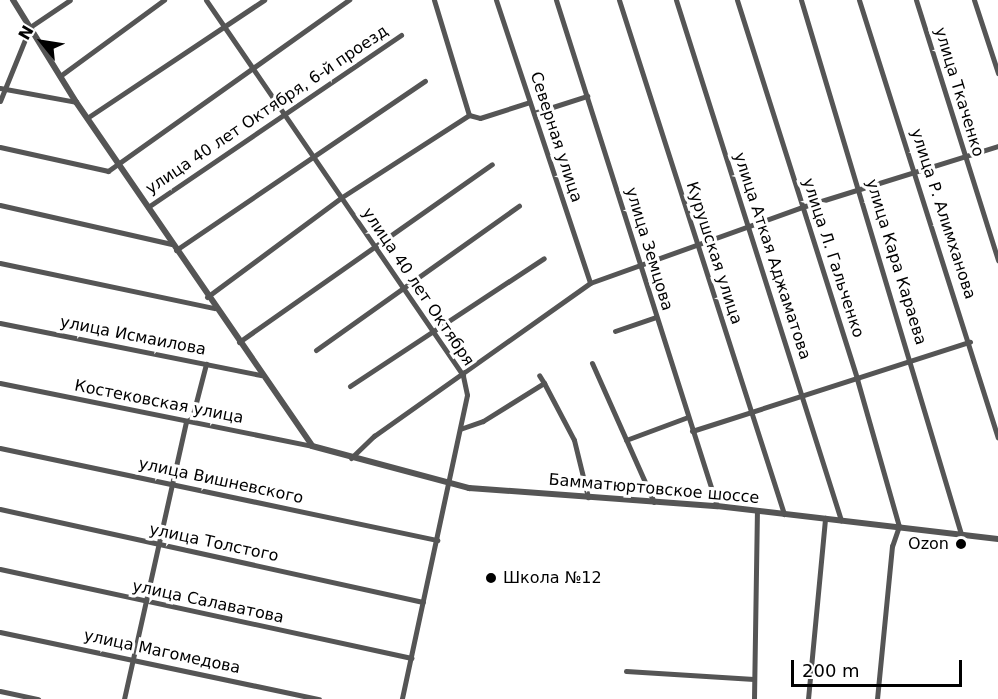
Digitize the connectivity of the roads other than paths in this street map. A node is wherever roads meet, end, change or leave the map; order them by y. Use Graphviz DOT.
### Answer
graph roads {
  1 [pos="12,0"];
  2 [pos="70,0"];
  3 [pos="164,0"];
  4 [pos="206,0"];
  5 [pos="264,0"];
  6 [pos="349,0"];
  7 [pos="434,0"];
  8 [pos="496,0"];
  9 [pos="556,0"];
  10 [pos="618,0"];
  11 [pos="676,0"];
  12 [pos="737,0"];
  13 [pos="801,0"];
  14 [pos="860,0"];
  15 [pos="916,0"];
  16 [pos="974,0"];
  17 [pos="30,27"];
  18 [pos="225,27"];
  19 [pos="401,35"];
  20 [pos="252,67"];
  21 [pos="998,73"];
  22 [pos="60,76"];
  23 [pos="425,81"];
  24 [pos="2,89"];
  25 [pos="587,96"];
  26 [pos="0,101"];
  27 [pos="76,102"];
  28 [pos="530,102"];
  29 [pos="284,113"];
  30 [pos="534,113"];
  31 [pos="469,115"];
  32 [pos="87,118"];
  33 [pos="998,146"];
  34 [pos="0,147"];
  35 [pos="312,156"];
  36 [pos="965,156"];
  37 [pos="118,164"];
  38 [pos="492,164"];
  39 [pos="915,172"];
  40 [pos="859,189"];
  41 [pos="342,197"];
  42 [pos="0,205"];
  43 [pos="519,206"];
  44 [pos="148,207"];
  45 [pos="802,207"];
  46 [pos="748,226"];
  47 [pos="374,245"];
  48 [pos="697,245"];
  49 [pos="174,247"];
  50 [pos="544,258"];
  51 [pos="998,260"];
  52 [pos="0,263"];
  53 [pos="640,265"];
  54 [pos="590,283"];
  55 [pos="404,289"];
  56 [pos="207,297"];
  57 [pos="214,308"];
  58 [pos="656,317"];
  59 [pos="0,323"];
  60 [pos="615,331"];
  61 [pos="434,333"];
  62 [pos="239,342"];
  63 [pos="970,342"];
  64 [pos="316,350"];
  65 [pos="912,361"];
  66 [pos="592,363"];
  67 [pos="206,364"];
  68 [pos="261,375"];
  69 [pos="539,375"];
  70 [pos="463,376"];
  71 [pos="857,379"];
  72 [pos="0,383"];
  73 [pos="544,383"];
  74 [pos="350,386"];
  75 [pos="802,396"];
  76 [pos="752,413"];
  77 [pos="688,417"];
  78 [pos="186,422"];
  79 [pos="460,429"];
  80 [pos="692,431"];
  81 [pos="998,437"];
  82 [pos="626,440"];
  83 [pos="312,446"];
  84 [pos="0,448"];
  85 [pos="351,458"];
  86 [pos="448,482"];
  87 [pos="171,484"];
  88 [pos="588,497"];
  89 [pos="654,502"];
  90 [pos="717,507"];
  91 [pos="0,509"];
  92 [pos="757,511"];
  93 [pos="784,514"];
  94 [pos="825,519"];
  95 [pos="841,520"];
  96 [pos="899,526"];
  97 [pos="961,534"];
  98 [pos="998,539"];
  99 [pos="436,540"];
  100 [pos="157,544"];
  101 [pos="0,569"];
  102 [pos="144,602"];
  103 [pos="423,602"];
  104 [pos="0,632"];
  105 [pos="411,658"];
  106 [pos="132,660"];
  107 [pos="626,671"];
  108 [pos="754,679"];
  109 [pos="0,691"];
  110 [pos="38,699"];
  111 [pos="124,699"];
  112 [pos="319,699"];
  113 [pos="402,699"];
  114 [pos="754,699"];
  115 [pos="808,699"];
  116 [pos="876,699"];
  1 -- 17 [label="street"];
  2 -- 17 [label="street"];
  3 -- 22 [label="street"];
  4 -- 18 [label="street, улица 40 лет Октября"];
  5 -- 18 [label="street"];
  6 -- 20 [label="street"];
  7 -- 31 [label="street"];
  8 -- 28 [label="street, Северная улица"];
  9 -- 25 [label="street, улица Земцова"];
  10 -- 48 [label="street, Курушская улица"];
  11 -- 46 [label="street, улица Аткая Аджаматова"];
  12 -- 45 [label="street, улица Л. Гальченко"];
  13 -- 40 [label="street, улица Кара Караева"];
  14 -- 39 [label="street, улица Р. Алимханова"];
  15 -- 36 [label="street, улица Ткаченко"];
  16 -- 21 [label="street"];
  17 -- 22 [label="street"];
  17 -- 24 [label="street"];
  18 -- 20 [label="street, улица 40 лет Октября"];
  18 -- 32 [label="street"];
  19 -- 29 [label="street, улица 40 лет Октября, 6-й проезд"];
  20 -- 29 [label="street, улица 40 лет Октября"];
  20 -- 37 [label="street"];
  22 -- 27 [label="street"];
  23 -- 35 [label="street"];
  24 -- 26 [label="street"];
  24 -- 27 [label="street"];
  25 -- 30 [label="street"];
  25 -- 53 [label="street, улица Земцова"];
  27 -- 32 [label="street"];
  28 -- 30 [label="street, Северная улица"];
  28 -- 31 [label="street"];
  29 -- 35 [label="street, улица 40 лет Октября"];
  29 -- 44 [label="street, улица 40 лет Октября, 6-й проезд"];
  30 -- 54 [label="street, Северная улица"];
  31 -- 41 [label="street"];
  32 -- 37 [label="street"];
  33 -- 36 [label="street"];
  34 -- 37 [label="street"];
  35 -- 41 [label="street, улица 40 лет Октября"];
  35 -- 49 [label="street"];
  36 -- 39 [label="street"];
  36 -- 51 [label="street, улица Ткаченко"];
  37 -- 44 [label="street"];
  38 -- 47 [label="street"];
  39 -- 40 [label="street"];
  39 -- 63 [label="street, улица Р. Алимханова"];
  40 -- 45 [label="street"];
  40 -- 65 [label="street, улица Кара Караева"];
  41 -- 47 [label="street, улица 40 лет Октября"];
  41 -- 56 [label="street"];
  42 -- 49 [label="street"];
  43 -- 55 [label="street"];
  44 -- 49 [label="street"];
  45 -- 46 [label="street"];
  45 -- 71 [label="street, улица Л. Гальченко"];
  46 -- 48 [label="street"];
  46 -- 75 [label="street, улица Аткая Аджаматова"];
  47 -- 55 [label="street, улица 40 лет Октября"];
  47 -- 62 [label="street"];
  48 -- 53 [label="street"];
  48 -- 76 [label="street, Курушская улица"];
  49 -- 56 [label="street"];
  50 -- 61 [label="street"];
  52 -- 57 [label="street"];
  53 -- 54 [label="street"];
  53 -- 58 [label="street, улица Земцова"];
  54 -- 70 [label="street"];
  55 -- 61 [label="street, улица 40 лет Октября"];
  55 -- 64 [label="street"];
  56 -- 57 [label="street"];
  57 -- 62 [label="street"];
  58 -- 60 [label="street"];
  58 -- 77 [label="street, улица Земцова"];
  59 -- 67 [label="street, улица Исмаилова"];
  61 -- 70 [label="street, улица 40 лет Октября"];
  61 -- 74 [label="street"];
  62 -- 68 [label="street"];
  63 -- 65 [label="street"];
  63 -- 81 [label="street, улица Р. Алимханова"];
  65 -- 71 [label="street"];
  65 -- 97 [label="street, улица Кара Караева"];
  66 -- 82 [label="street"];
  67 -- 68 [label="street, улица Исмаилова"];
  67 -- 78 [label="street"];
  68 -- 83 [label="street"];
  69 -- 73 [label="street"];
  70 -- 79 [label="street, улица 40 лет Октября"];
  70 -- 85 [label="street"];
  71 -- 75 [label="street"];
  71 -- 96 [label="street, улица Л. Гальченко"];
  72 -- 78 [label="street, Костековская улица"];
  73 -- 79 [label="street"];
  73 -- 88 [label="street"];
  75 -- 76 [label="street"];
  75 -- 95 [label="street, улица Аткая Аджаматова"];
  76 -- 80 [label="street"];
  76 -- 93 [label="street, Курушская улица"];
  77 -- 80 [label="street, улица Земцова"];
  77 -- 82 [label="street"];
  78 -- 83 [label="street, Костековская улица"];
  78 -- 87 [label="street"];
  79 -- 86 [label="street, улица 40 лет Октября"];
  80 -- 90 [label="street, улица Земцова"];
  82 -- 89 [label="street"];
  83 -- 85 [label="street, Бамматюртовское шоссе"];
  84 -- 87 [label="street, улица Вишневского"];
  85 -- 86 [label="street, Бамматюртовское шоссе"];
  86 -- 88 [label="street, Бамматюртовское шоссе"];
  86 -- 99 [label="street, улица 40 лет Октября"];
  87 -- 99 [label="street, улица Вишневского"];
  87 -- 100 [label="street"];
  88 -- 89 [label="street, Бамматюртовское шоссе"];
  89 -- 90 [label="street, Бамматюртовское шоссе"];
  90 -- 92 [label="street, Бамматюртовское шоссе"];
  91 -- 100 [label="street, улица Толстого"];
  92 -- 93 [label="street, Бамматюртовское шоссе"];
  92 -- 108 [label="street"];
  93 -- 94 [label="street, Бамматюртовское шоссе"];
  94 -- 95 [label="street, Бамматюртовское шоссе"];
  94 -- 115 [label="street"];
  95 -- 96 [label="street, Бамматюртовское шоссе"];
  96 -- 97 [label="street, Бамматюртовское шоссе"];
  96 -- 116 [label="street"];
  97 -- 98 [label="street, Бамматюртовское шоссе"];
  99 -- 103 [label="street, улица 40 лет Октября"];
  100 -- 102 [label="street"];
  100 -- 103 [label="street, улица Толстого"];
  101 -- 102 [label="street, улица Салаватова"];
  102 -- 105 [label="street, улица Салаватова"];
  102 -- 106 [label="street"];
  103 -- 105 [label="street, улица 40 лет Октября"];
  104 -- 106 [label="street, улица Магомедова"];
  105 -- 113 [label="street, улица 40 лет Октября"];
  106 -- 111 [label="street"];
  106 -- 112 [label="street, улица Магомедова"];
  107 -- 108 [label="street"];
  108 -- 114 [label="street"];
  109 -- 110 [label="street"];
}
